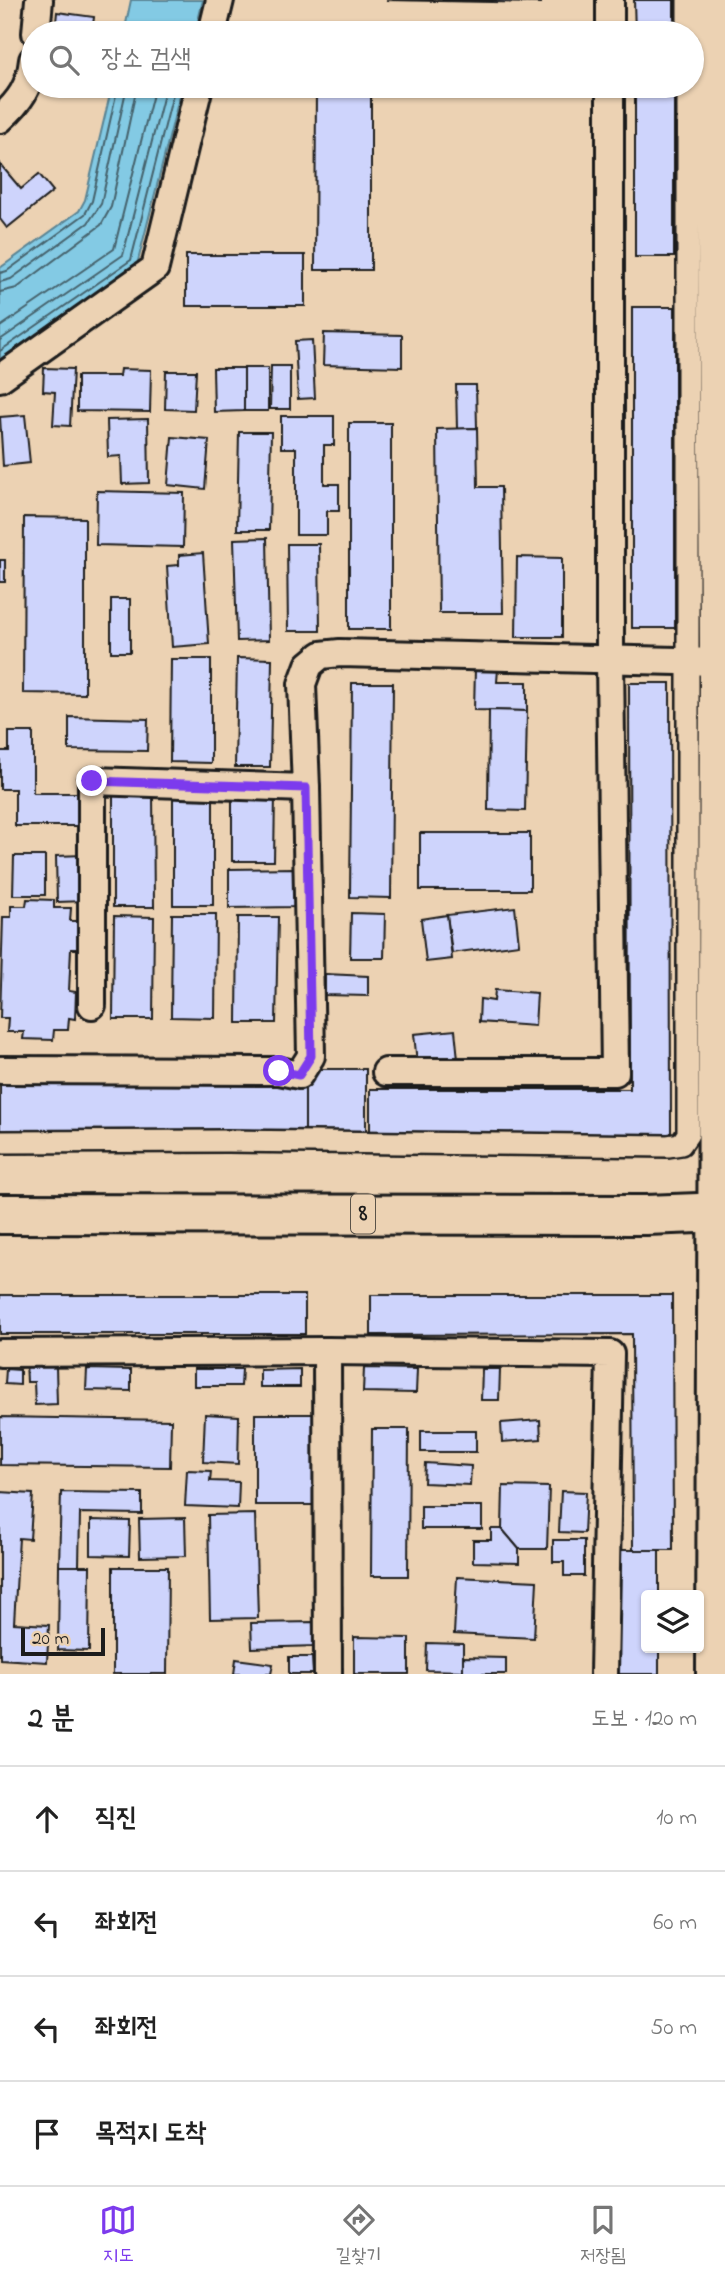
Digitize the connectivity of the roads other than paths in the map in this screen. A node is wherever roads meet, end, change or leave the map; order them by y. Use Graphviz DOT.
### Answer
graph roads {
  1 [pos="39,0"];
  2 [pos="220,0"];
  3 [pos="610,0"];
  4 [pos="688,0"];
  5 [pos="716,0"];
  6 [pos="37,21"];
  7 [pos="215,21"];
  8 [pos="610,21"];
  9 [pos="688,21"];
  10 [pos="21,96"];
  11 [pos="197,98"];
  12 [pos="610,98"];
  13 [pos="688,98"];
  14 [pos="0,119"];
  15 [pos="0,378"];
  16 [pos="610,659"];
  17 [pos="703,661"];
  18 [pos="306,788"];
  19 [pos="92,1005"];
  20 [pos="0,1070"];
  21 [pos="386,1072"];
  22 [pos="0,1142"];
  23 [pos="721,1212"];
  24 [pos="0,1214"];
  25 [pos="327,1351"];
  26 [pos="0,1353"];
  27 [pos="328,1674"];
  28 [pos="604,1674"];
  29 [pos="716,1674"];
  1 -- 6 [label="street"];
  2 -- 7 [label="street"];
  3 -- 8 [label="street"];
  4 -- 9 [label="street"];
  5 -- 17 [label="main road"];
  10 -- 14 [label="street"];
  11 -- 15 [label="street"];
  12 -- 16 [label="street"];
  13 -- 17 [label="street"];
  16 -- 17 [label="street"];
  16 -- 18 [label="street"];
  16 -- 21 [label="street"];
  17 -- 22 [label="street"];
  17 -- 23 [label="main road"];
  18 -- 19 [label="street"];
  18 -- 20 [label="street"];
  23 -- 24 [label="main road, 8"];
  23 -- 29 [label="main road"];
  25 -- 26 [label="street"];
  25 -- 27 [label="street"];
  25 -- 28 [label="street"];
}
